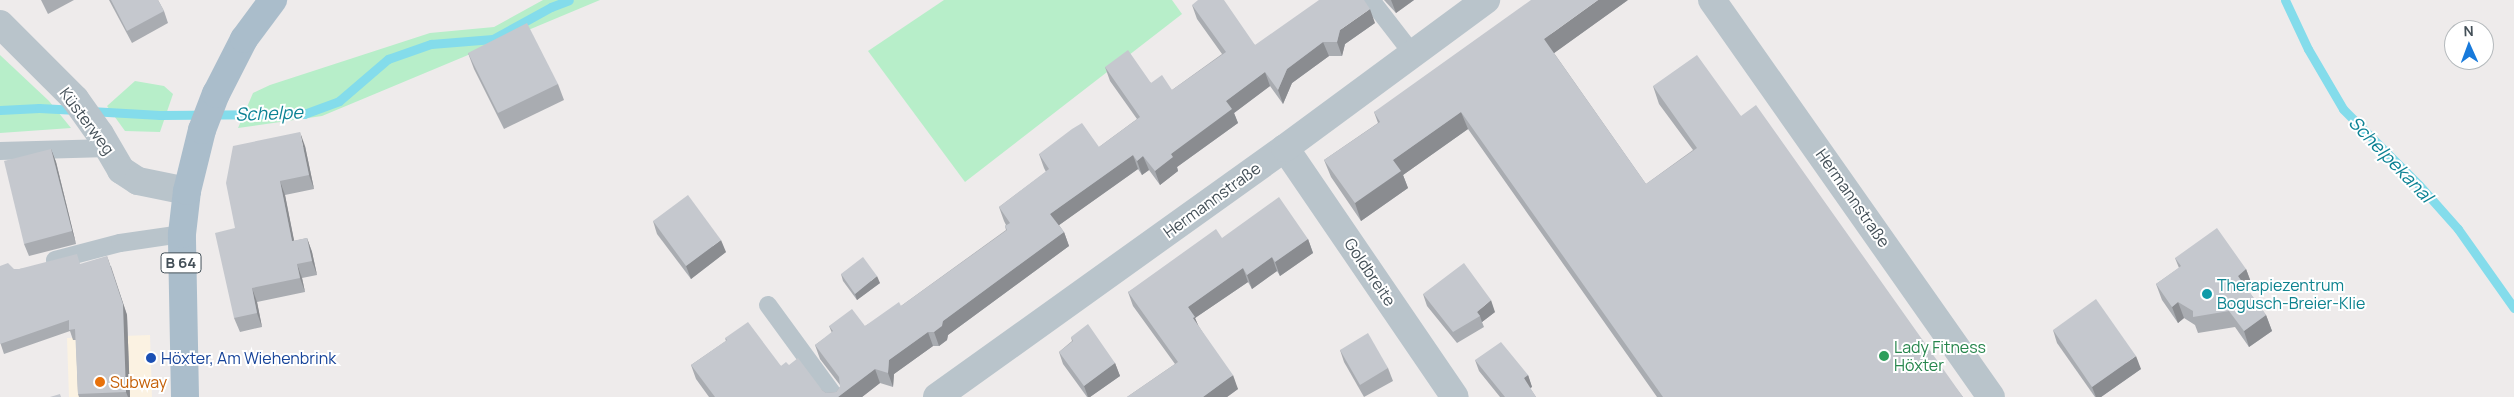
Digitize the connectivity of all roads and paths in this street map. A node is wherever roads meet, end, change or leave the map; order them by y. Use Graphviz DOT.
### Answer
graph roads {
  1 [pos="272,0"];
  2 [pos="1371,0"];
  3 [pos="1712,0"];
  4 [pos="1473,4"];
  5 [pos="0,24"];
  6 [pos="1412,53"];
  7 [pos="105,141"];
  8 [pos="1285,148"];
  9 [pos="0,151"];
  10 [pos="187,191"];
  11 [pos="182,234"];
  12 [pos="39,264"];
  13 [pos="768,305"];
  14 [pos="185,397"];
  15 [pos="835,397"];
  16 [pos="937,397"];
  17 [pos="1455,397"];
  18 [pos="1991,397"];
  1 -- 10 [label="main road, B 64"];
  2 -- 6 [label="lane"];
  3 -- 18 [label="street, Hermannstraße"];
  4 -- 6 [label="street, Hermannstraße"];
  5 -- 7 [label="street, Küsterweg"];
  6 -- 8 [label="street, Hermannstraße"];
  7 -- 9 [label="lane"];
  7 -- 10 [label="street, Küsterweg"];
  8 -- 16 [label="street, Hermannstraße"];
  8 -- 17 [label="street, Goldbreite"];
  10 -- 11 [label="main road, B 64"];
  11 -- 12 [label="lane"];
  11 -- 14 [label="main road, B 64"];
  13 -- 15 [label="lane"];
}
